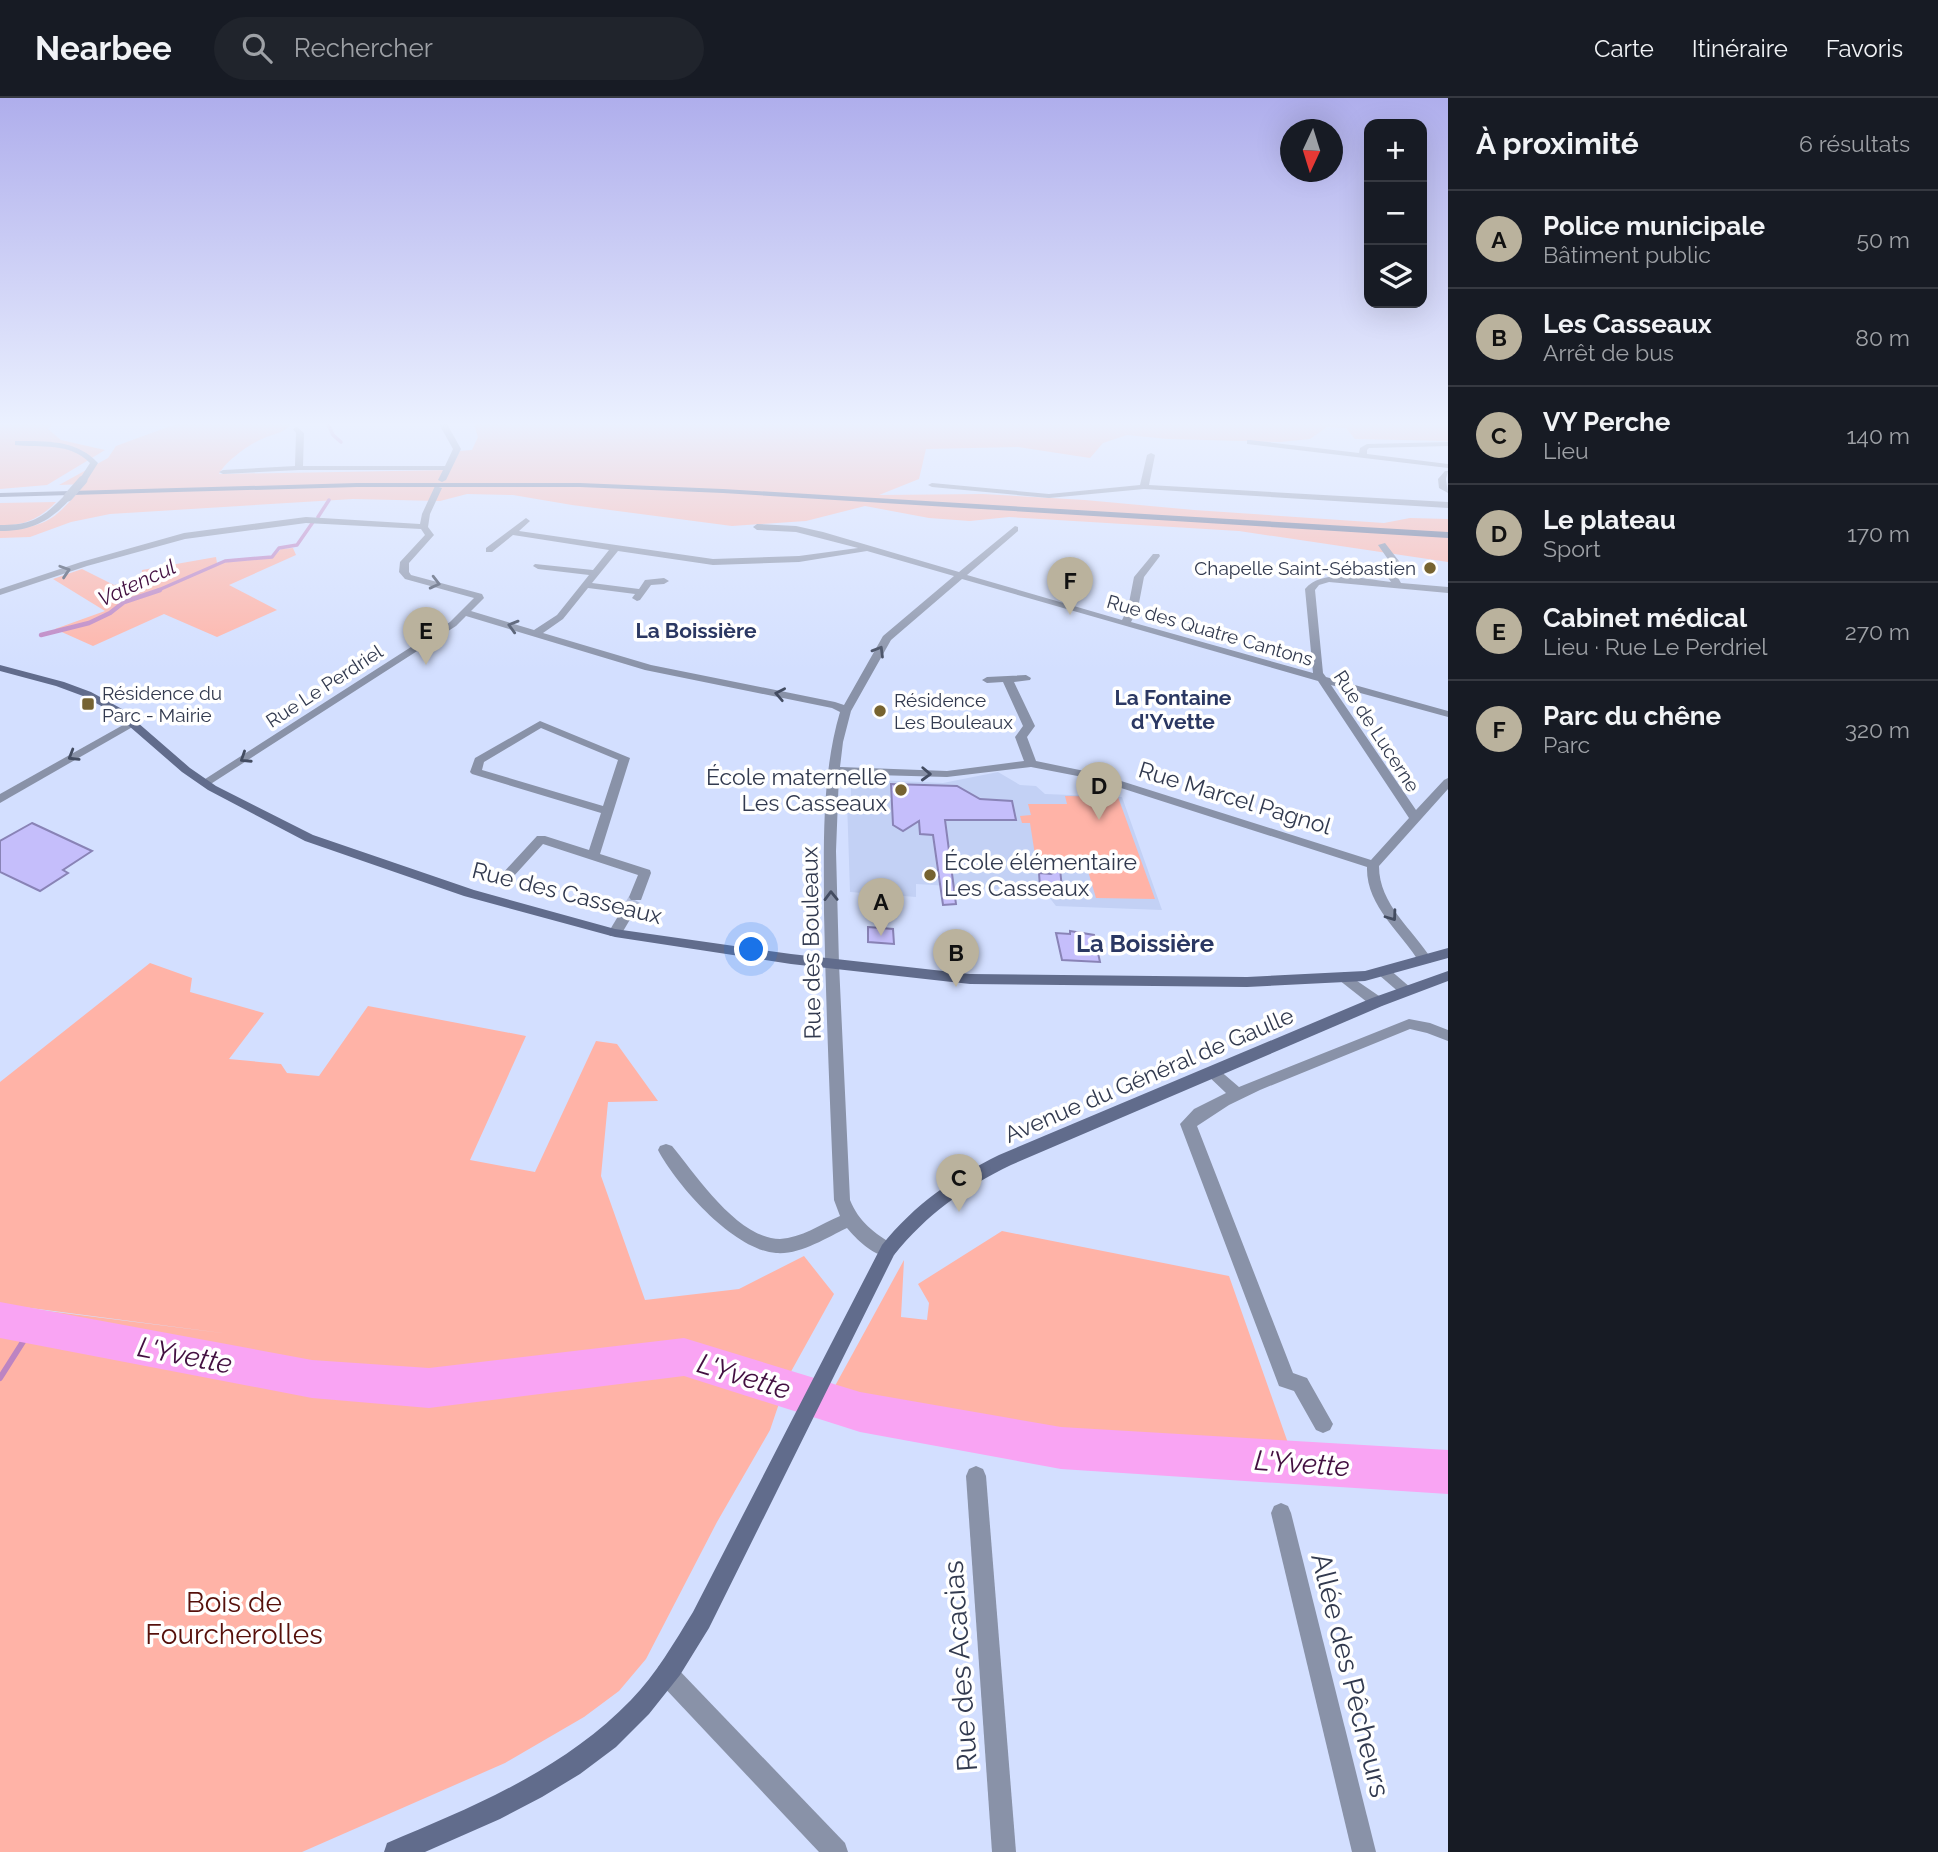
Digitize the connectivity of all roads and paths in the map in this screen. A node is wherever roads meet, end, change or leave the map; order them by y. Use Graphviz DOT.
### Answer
graph roads {
  1 [pos="60,506"];
  2 [pos="429,506"];
  3 [pos="962,506"];
  4 [pos="526,521"];
  5 [pos="424,527"];
  6 [pos="757,527"];
  7 [pos="0,528"];
  8 [pos="1015,529"];
  9 [pos="514,533"];
  10 [pos="1448,536"];
  11 [pos="1382,545"];
  12 [pos="616,547"];
  13 [pos="489,550"];
  14 [pos="867,550"];
  15 [pos="1156,556"];
  16 [pos="538,566"];
  17 [pos="595,573"];
  18 [pos="962,577"];
  19 [pos="664,581"];
  20 [pos="585,585"];
  21 [pos="1398,585"];
  22 [pos="1448,590"];
  23 [pos="0,592"];
  24 [pos="466,613"];
  25 [pos="1125,624"];
  26 [pos="537,633"];
  27 [pos="0,668"];
  28 [pos="1026,678"];
  29 [pos="1007,679"];
  30 [pos="987,680"];
  31 [pos="1321,680"];
  32 [pos="846,711"];
  33 [pos="1448,714"];
  34 [pos="132,723"];
  35 [pos="1031,764"];
  36 [pos="834,770"];
  37 [pos="1448,782"];
  38 [pos="206,783"];
  39 [pos="0,799"];
  40 [pos="607,811"];
  41 [pos="1416,820"];
  42 [pos="593,856"];
  43 [pos="1373,865"];
  44 [pos="508,874"];
  45 [pos="636,897"];
  46 [pos="628,911"];
  47 [pos="615,933"];
  48 [pos="1448,953"];
  49 [pos="1425,960"];
  50 [pos="832,964"];
  51 [pos="1384,972"];
  52 [pos="1448,976"];
  53 [pos="1344,977"];
  54 [pos="1406,991"];
  55 [pos="1377,1002"];
  56 [pos="1448,1036"];
  57 [pos="1213,1073"];
  58 [pos="1236,1093"];
  59 [pos="666,1150"];
  60 [pos="849,1220"];
  61 [pos="888,1250"];
  62 [pos="1323,1424"];
  63 [pos="976,1476"];
  64 [pos="1281,1513"];
  65 [pos="667,1674"];
  66 [pos="396,1852"];
  67 [pos="835,1852"];
  68 [pos="1004,1852"];
  69 [pos="1364,1852"];
  1 -- 7 [label="street, bridge"];
  2 -- 5 [label="street"];
  3 -- 10 [label="main road"];
  4 -- 9 [label="street"];
  23 -- 5 [label="street, one-way"];
  5 -- 24 [label="street, one-way"];
  6 -- 14 [label="street, Rue des Quatre Cantons"];
  8 -- 18 [label="street, Rue des Bouleaux"];
  9 -- 12 [label="street"];
  9 -- 13 [label="street"];
  11 -- 21 [label="street"];
  12 -- 14 [label="street"];
  12 -- 17 [label="street"];
  14 -- 18 [label="street, Rue des Quatre Cantons"];
  15 -- 25 [label="street"];
  16 -- 17 [label="street"];
  17 -- 20 [label="street"];
  18 -- 25 [label="street, Rue des Quatre Cantons"];
  32 -- 18 [label="street, Rue des Bouleaux, one-way"];
  19 -- 20 [label="street"];
  20 -- 26 [label="street"];
  21 -- 22 [label="street, Rue de Lucerne"];
  21 -- 31 [label="street, Rue de Lucerne"];
  26 -- 24 [label="street, one-way"];
  24 -- 38 [label="street, Rue Le Perdriel, one-way"];
  25 -- 31 [label="street, Rue des Quatre Cantons"];
  32 -- 26 [label="street, one-way"];
  27 -- 34 [label="main road, Rue des Casseaux"];
  28 -- 29 [label="street"];
  29 -- 30 [label="street"];
  29 -- 35 [label="street"];
  31 -- 33 [label="street, Rue des Quatre Cantons"];
  31 -- 41 [label="street, Rue de Lucerne"];
  32 -- 36 [label="street, Rue des Bouleaux"];
  34 -- 38 [label="main road, Rue des Casseaux"];
  34 -- 39 [label="street, one-way"];
  36 -- 35 [label="street, Rue Marcel Pagnol, one-way"];
  35 -- 43 [label="street, Rue Marcel Pagnol"];
  50 -- 36 [label="street, Rue des Bouleaux, one-way"];
  37 -- 41 [label="street"];
  38 -- 47 [label="main road, Rue des Casseaux"];
  40 -- 40 [label="street"];
  40 -- 42 [label="street"];
  41 -- 43 [label="street"];
  42 -- 44 [label="street"];
  42 -- 45 [label="street"];
  43 -- 49 [label="street, one-way"];
  46 -- 47 [label="street"];
  47 -- 50 [label="main road, Rue des Casseaux"];
  48 -- 49 [label="main road, Rue des Casseaux"];
  49 -- 51 [label="main road, Rue des Casseaux"];
  50 -- 53 [label="main road, Rue des Casseaux"];
  50 -- 60 [label="street, Rue des Bouleaux"];
  51 -- 53 [label="main road, Rue des Casseaux"];
  51 -- 54 [label="street"];
  52 -- 54 [label="main road, Avenue du Général de Gaulle"];
  53 -- 55 [label="street"];
  54 -- 55 [label="main road, Avenue du Général de Gaulle"];
  55 -- 57 [label="main road, Avenue du Général de Gaulle"];
  56 -- 58 [label="street"];
  57 -- 58 [label="street"];
  57 -- 61 [label="main road, Avenue du Général de Gaulle"];
  58 -- 62 [label="street"];
  59 -- 60 [label="street"];
  60 -- 61 [label="street"];
  61 -- 65 [label="main road, Avenue du Général de Gaulle"];
  63 -- 68 [label="street, Rue des Acacias"];
  64 -- 69 [label="street, Allée des Pêcheurs"];
  65 -- 66 [label="main road, Avenue du Général de Gaulle"];
  65 -- 67 [label="street"];
}
